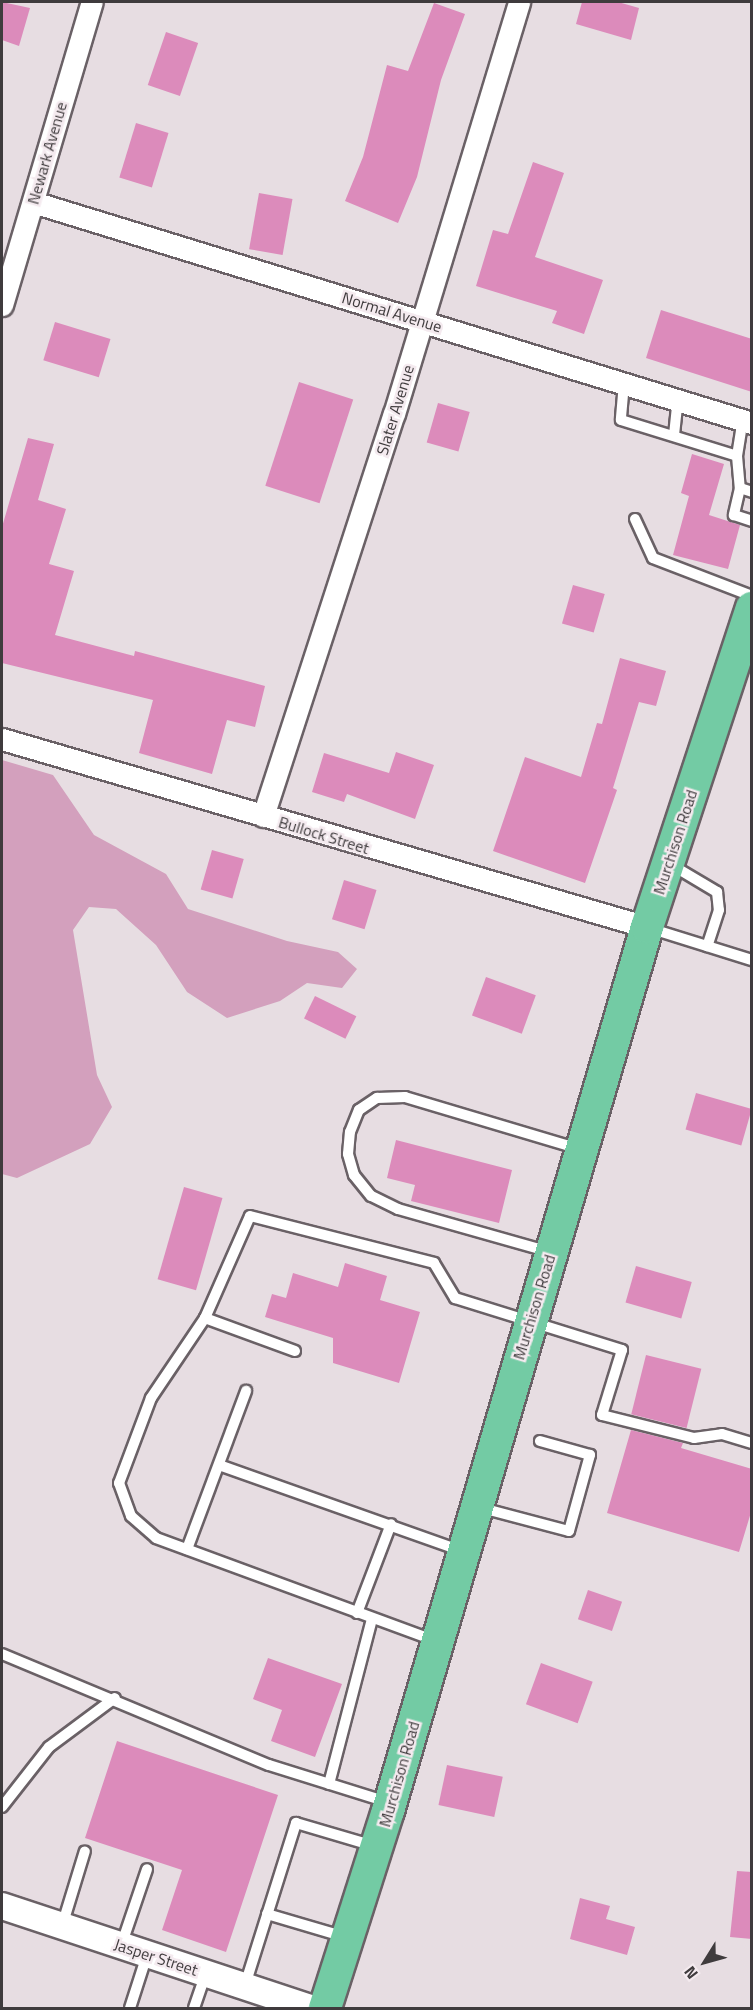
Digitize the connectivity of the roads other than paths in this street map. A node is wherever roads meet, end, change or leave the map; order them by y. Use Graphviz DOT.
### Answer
graph roads {
  1 [pos="92,2"];
  2 [pos="519,2"];
  3 [pos="33,202"];
  4 [pos="2,305"];
  5 [pos="422,321"];
  6 [pos="624,383"];
  7 [pos="678,399"];
  8 [pos="747,421"];
  9 [pos="674,435"];
  10 [pos="737,456"];
  11 [pos="740,488"];
  12 [pos="752,492"];
  13 [pos="635,519"];
  14 [pos="752,521"];
  15 [pos="752,596"];
  16 [pos="752,608"];
  17 [pos="2,739"];
  18 [pos="263,816"];
  19 [pos="668,863"];
  20 [pos="647,927"];
  21 [pos="707,946"];
  22 [pos="752,960"];
  23 [pos="581,1150"];
  24 [pos="551,1252"];
  25 [pos="205,1318"];
  26 [pos="530,1321"];
  27 [pos="295,1352"];
  28 [pos="246,1391"];
  29 [pos="540,1441"];
  30 [pos="752,1443"];
  31 [pos="219,1465"];
  32 [pos="475,1506"];
  33 [pos="391,1524"];
  34 [pos="187,1549"];
  35 [pos="462,1551"];
  36 [pos="357,1613"];
  37 [pos="372,1619"];
  38 [pos="437,1641"];
  39 [pos="2,1654"];
  40 [pos="115,1698"];
  41 [pos="329,1784"];
  42 [pos="390,1803"];
  43 [pos="2,1807"];
  44 [pos="377,1847"];
  45 [pos="85,1851"];
  46 [pos="147,1869"];
  47 [pos="2,1906"];
  48 [pos="267,1914"];
  49 [pos="62,1926"];
  50 [pos="350,1938"];
  51 [pos="121,1946"];
  52 [pos="147,1954"];
  53 [pos="206,1974"];
  54 [pos="244,1986"];
  55 [pos="130,2008"];
  56 [pos="194,2008"];
  57 [pos="311,2008"];
  58 [pos="325,2008"];
  1 -- 3 [label="street, Newark Avenue"];
  2 -- 5 [label="street, Slater Avenue"];
  3 -- 4 [label="street, Newark Avenue"];
  3 -- 5 [label="street, Normal Avenue"];
  5 -- 6 [label="street, Normal Avenue"];
  5 -- 18 [label="street, Slater Avenue"];
  6 -- 7 [label="street, Normal Avenue"];
  6 -- 9 [label="lane"];
  7 -- 8 [label="street, Normal Avenue"];
  7 -- 9 [label="lane"];
  8 -- 10 [label="lane"];
  9 -- 10 [label="lane"];
  10 -- 11 [label="lane"];
  11 -- 12 [label="lane"];
  11 -- 14 [label="lane"];
  13 -- 15 [label="lane"];
  16 -- 19 [label="main road, Murchison Road"];
  17 -- 18 [label="street, Bullock Street"];
  18 -- 20 [label="street, Bullock Street"];
  19 -- 20 [label="main road, Murchison Road"];
  19 -- 21 [label="lane"];
  20 -- 21 [label="lane"];
  20 -- 23 [label="main road, Murchison Road"];
  21 -- 22 [label="lane"];
  23 -- 24 [label="main road, Murchison Road"];
  23 -- 24 [label="lane"];
  24 -- 26 [label="main road, Murchison Road"];
  25 -- 26 [label="lane"];
  25 -- 27 [label="lane"];
  25 -- 34 [label="lane"];
  26 -- 30 [label="lane"];
  26 -- 32 [label="main road, Murchison Road"];
  28 -- 31 [label="lane"];
  29 -- 32 [label="lane"];
  31 -- 33 [label="lane"];
  31 -- 34 [label="lane"];
  32 -- 35 [label="main road, Murchison Road"];
  33 -- 35 [label="lane"];
  33 -- 36 [label="lane"];
  34 -- 36 [label="lane"];
  35 -- 38 [label="main road, Murchison Road"];
  36 -- 37 [label="lane"];
  37 -- 38 [label="lane"];
  37 -- 41 [label="lane"];
  38 -- 42 [label="main road, Murchison Road"];
  39 -- 40 [label="lane"];
  40 -- 41 [label="lane"];
  40 -- 43 [label="lane"];
  41 -- 42 [label="lane"];
  42 -- 44 [label="main road, Murchison Road"];
  44 -- 48 [label="lane"];
  44 -- 50 [label="main road, Murchison Road"];
  45 -- 49 [label="lane"];
  46 -- 51 [label="lane"];
  47 -- 49 [label="street, Jasper Street"];
  48 -- 50 [label="lane"];
  48 -- 54 [label="lane"];
  49 -- 51 [label="street, Jasper Street"];
  50 -- 58 [label="main road, Murchison Road"];
  51 -- 52 [label="street, Jasper Street"];
  52 -- 53 [label="street, Jasper Street"];
  52 -- 55 [label="lane"];
  53 -- 54 [label="street, Jasper Street"];
  53 -- 56 [label="lane"];
  54 -- 57 [label="street, Jasper Street"];
}
